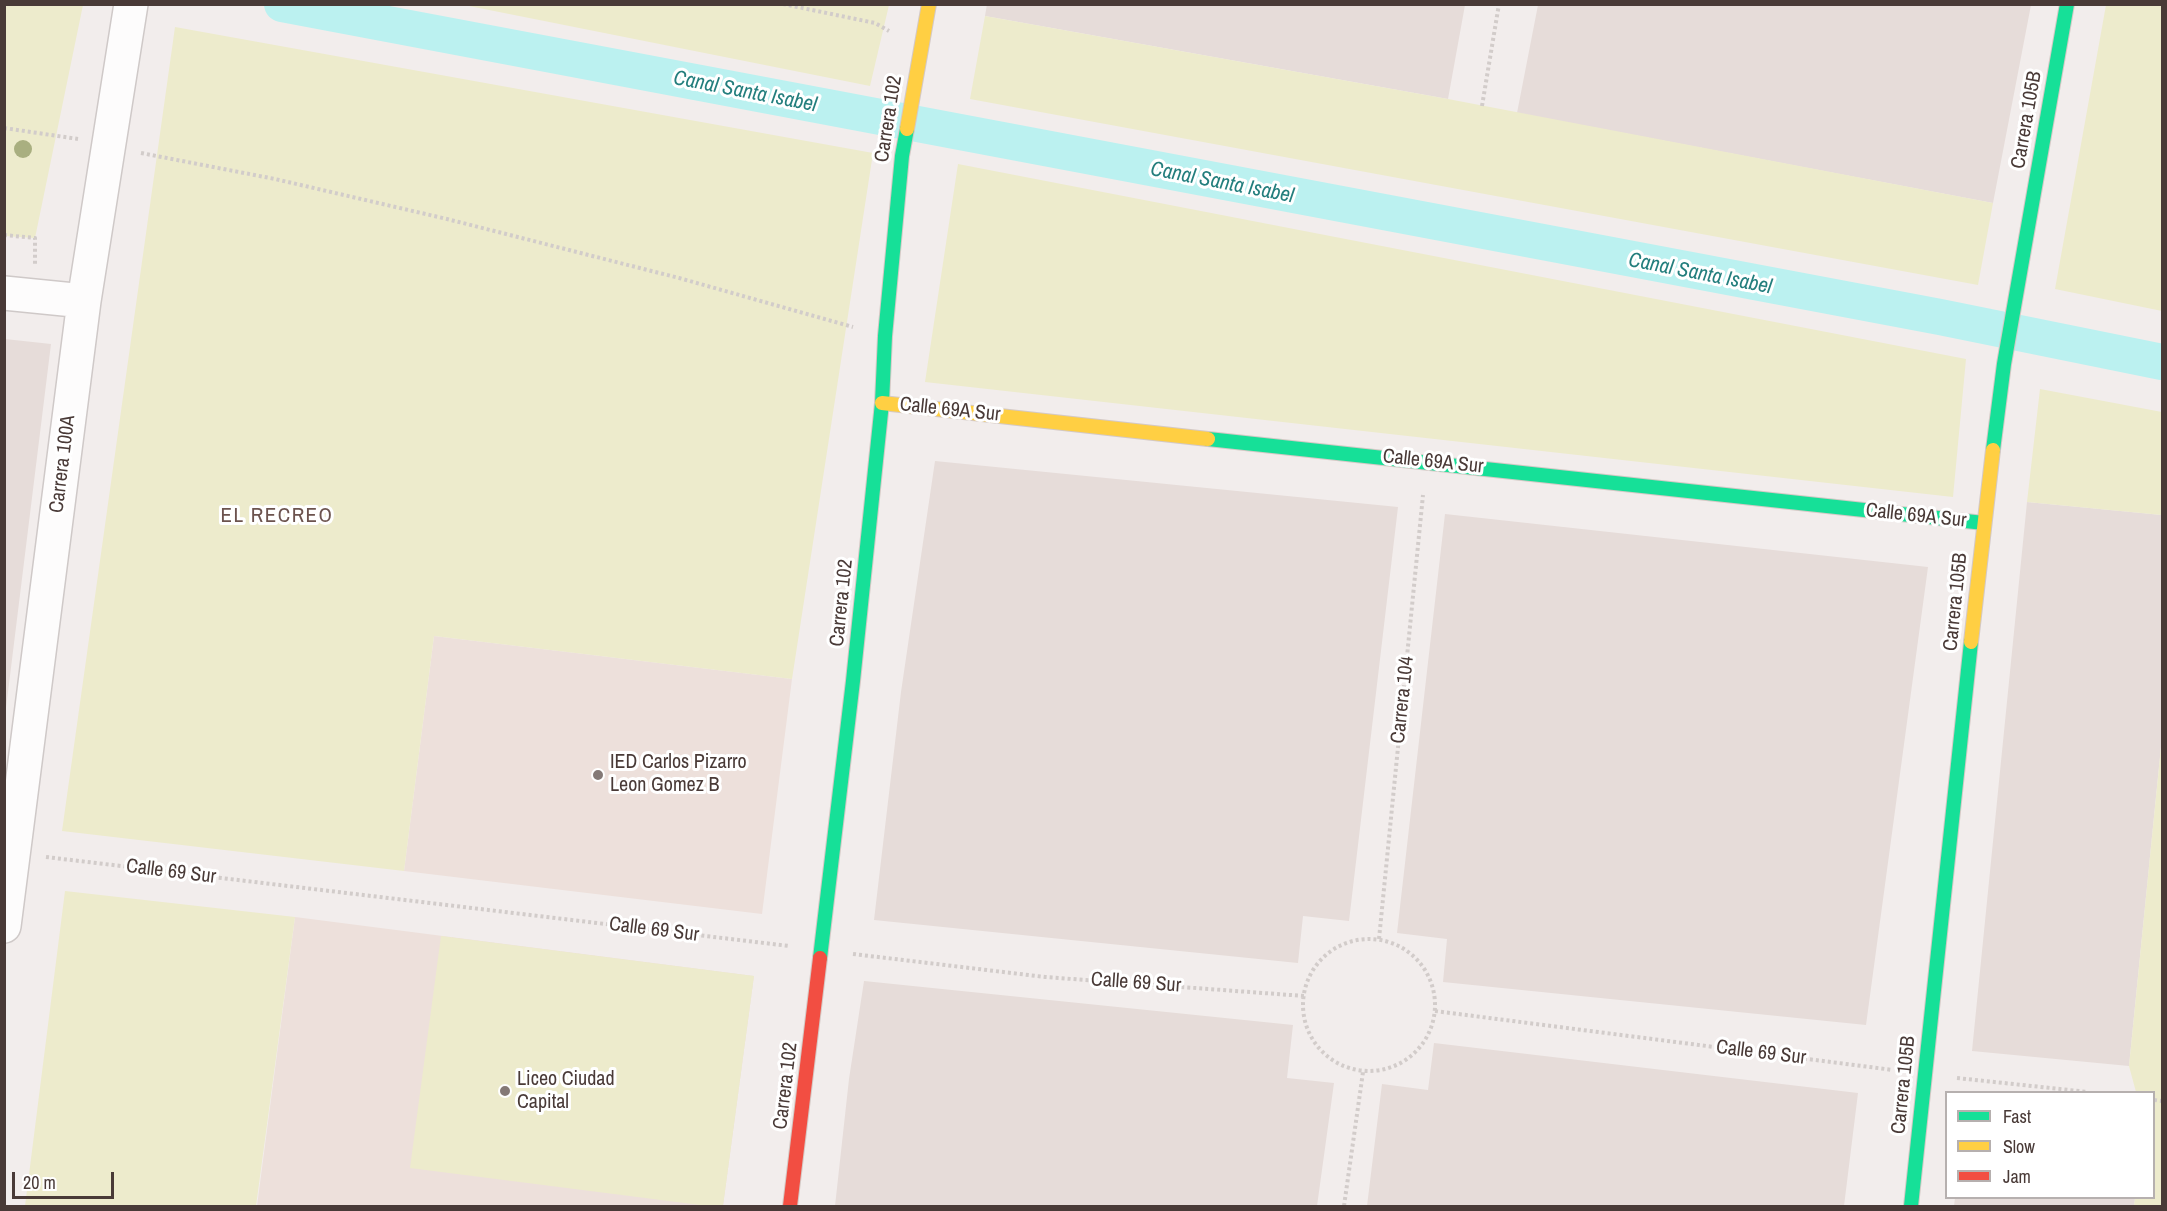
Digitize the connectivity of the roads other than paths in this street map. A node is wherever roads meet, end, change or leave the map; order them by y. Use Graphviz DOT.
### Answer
graph roads {
  1 [pos="929,4"];
  2 [pos="2067,4"];
  3 [pos="130,7"];
  4 [pos="20,295"];
  5 [pos="84,302"];
  6 [pos="882,403"];
  7 [pos="1984,523"];
  8 [pos="4,926"];
  9 [pos="790,1206"];
  10 [pos="1911,1206"];
  1 -- 6 [label="street, Carrera 102"];
  2 -- 7 [label="street, Carrera 105B"];
  3 -- 5 [label="street, Carrera 100A"];
  4 -- 5 [label="street"];
  5 -- 8 [label="street, Carrera 100A"];
  6 -- 7 [label="street, Calle 69A Sur"];
  6 -- 9 [label="street, Carrera 102"];
  7 -- 10 [label="street, Carrera 105B"];
}
